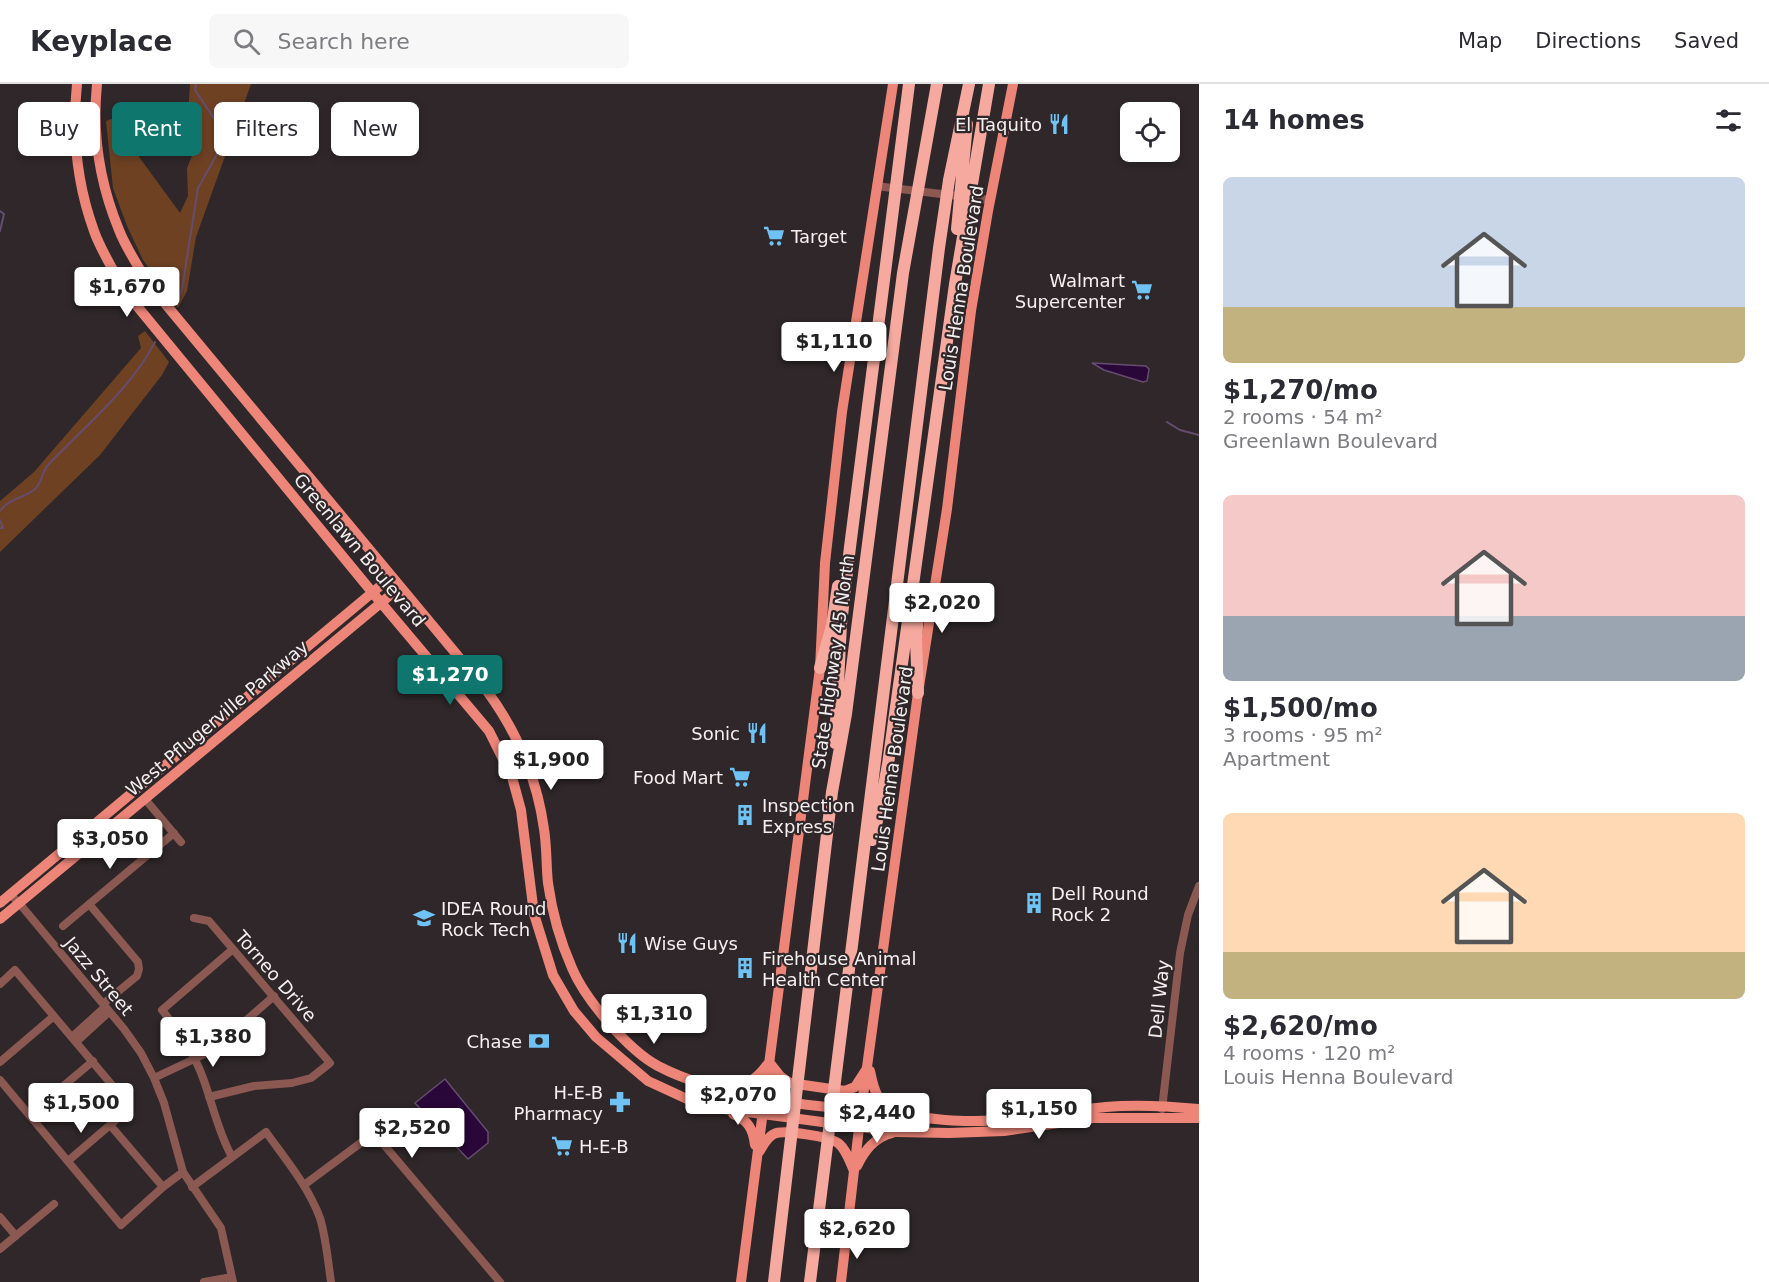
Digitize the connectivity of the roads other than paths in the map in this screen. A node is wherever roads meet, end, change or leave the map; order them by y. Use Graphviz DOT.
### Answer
graph roads {
  1 [pos="77,84"];
  2 [pos="97,84"];
  3 [pos="893,84"];
  4 [pos="909,84"];
  5 [pos="918,84"];
  6 [pos="938,84"];
  7 [pos="969,84"];
  8 [pos="989,84"];
  9 [pos="1013,84"];
  10 [pos="876,186"];
  11 [pos="990,200"];
  12 [pos="391,577"];
  13 [pos="400,587"];
  14 [pos="372,592"];
  15 [pos="381,603"];
  16 [pos="820,668"];
  17 [pos="918,693"];
  18 [pos="194,742"];
  19 [pos="202,752"];
  20 [pos="832,792"];
  21 [pos="146,799"];
  22 [pos="174,833"];
  23 [pos="181,842"];
  24 [pos="546,857"];
  25 [pos="527,861"];
  26 [pos="861,885"];
  27 [pos="1199,886"];
  28 [pos="10,894"];
  29 [pos="0,903"];
  30 [pos="19,903"];
  31 [pos="89,904"];
  32 [pos="194,918"];
  33 [pos="0,919"];
  34 [pos="63,926"];
  35 [pos="233,949"];
  36 [pos="0,984"];
  37 [pos="273,996"];
  38 [pos="106,1008"];
  39 [pos="54,1016"];
  40 [pos="74,1040"];
  41 [pos="194,1059"];
  42 [pos="93,1061"];
  43 [pos="0,1062"];
  44 [pos="769,1062"];
  45 [pos="868,1064"];
  46 [pos="154,1077"];
  47 [pos="0,1080"];
  48 [pos="721,1089"];
  49 [pos="209,1097"];
  50 [pos="764,1098"];
  51 [pos="717,1108"];
  52 [pos="1199,1109"];
  53 [pos="861,1111"];
  54 [pos="1162,1111"];
  55 [pos="29,1115"];
  56 [pos="762,1115"];
  57 [pos="916,1116"];
  58 [pos="1199,1118"];
  59 [pos="995,1121"];
  60 [pos="110,1125"];
  61 [pos="859,1128"];
  62 [pos="897,1132"];
  63 [pos="973,1133"];
  64 [pos="232,1157"];
  65 [pos="757,1157"];
  66 [pos="68,1161"];
  67 [pos="854,1171"];
  68 [pos="183,1172"];
  69 [pos="304,1185"];
  70 [pos="163,1187"];
  71 [pos="192,1187"];
  72 [pos="54,1204"];
  73 [pos="780,1215"];
  74 [pos="0,1217"];
  75 [pos="16,1236"];
  76 [pos="0,1249"];
  77 [pos="233,1279"];
  78 [pos="204,1282"];
  79 [pos="332,1282"];
  80 [pos="500,1282"];
  81 [pos="741,1282"];
  82 [pos="767,1282"];
  83 [pos="774,1282"];
  84 [pos="810,1282"];
  85 [pos="841,1282"];
  1 -- 14 [label="main road, Greenlawn Boulevard"];
  2 -- 12 [label="main road, Greenlawn Boulevard"];
  3 -- 10 [label="main road"];
  4 -- 20 [label="highway"];
  5 -- 16 [label="highway"];
  6 -- 20 [label="highway, State Highway 45 North"];
  7 -- 17 [label="highway"];
  7 -- 26 [label="highway"];
  8 -- 26 [label="highway"];
  9 -- 11 [label="main road, Louis Henna Boulevard"];
  10 -- 11 [label="street"];
  10 -- 16 [label="main road"];
  11 -- 17 [label="main road, Louis Henna Boulevard"];
  12 -- 13 [label="main road, Greenlawn Boulevard"];
  12 -- 14 [label="main road, West Pflugerville Parkway"];
  13 -- 15 [label="main road, West Pflugerville Parkway"];
  13 -- 24 [label="main road, Greenlawn Boulevard"];
  14 -- 15 [label="main road, Greenlawn Boulevard"];
  14 -- 18 [label="main road, West Pflugerville Parkway"];
  15 -- 19 [label="main road, West Pflugerville Parkway"];
  15 -- 25 [label="main road, Greenlawn Boulevard"];
  16 -- 44 [label="main road"];
  17 -- 45 [label="main road, Louis Henna Boulevard"];
  18 -- 19 [label="main road"];
  18 -- 28 [label="main road, West Pflugerville Parkway"];
  19 -- 21 [label="main road, West Pflugerville Parkway"];
  20 -- 73 [label="highway, State Highway 45 North"];
  21 -- 22 [label="street"];
  21 -- 30 [label="main road, West Pflugerville Parkway"];
  22 -- 23 [label="street"];
  22 -- 31 [label="street"];
  24 -- 25 [label="main road"];
  24 -- 48 [label="main road, Greenlawn Boulevard"];
  25 -- 51 [label="main road, Greenlawn Boulevard"];
  26 -- 84 [label="highway"];
  27 -- 54 [label="street, Dell Way"];
  28 -- 29 [label="main road, West Pflugerville Parkway"];
  28 -- 30 [label="street, Jazz Street"];
  30 -- 33 [label="main road, West Pflugerville Parkway"];
  30 -- 38 [label="street, Jazz Street"];
  31 -- 34 [label="street"];
  31 -- 38 [label="street"];
  32 -- 35 [label="street, Torneo Drive"];
  35 -- 37 [label="street, Torneo Drive"];
  35 -- 41 [label="street"];
  36 -- 39 [label="street"];
  37 -- 41 [label="street"];
  37 -- 49 [label="street, Torneo Drive"];
  38 -- 40 [label="street"];
  38 -- 46 [label="street, Jazz Street"];
  39 -- 40 [label="street"];
  39 -- 43 [label="street"];
  40 -- 42 [label="street"];
  41 -- 46 [label="street"];
  41 -- 49 [label="street"];
  42 -- 55 [label="street"];
  42 -- 60 [label="street"];
  44 -- 45 [label="main road"];
  44 -- 48 [label="main road"];
  44 -- 50 [label="main road"];
  45 -- 53 [label="main road, Louis Henna Boulevard"];
  45 -- 57 [label="main road"];
  46 -- 68 [label="street, Jazz Street"];
  47 -- 55 [label="street"];
  48 -- 50 [label="main road, Greenlawn Boulevard"];
  49 -- 64 [label="street"];
  50 -- 53 [label="main road, Greenlawn Boulevard"];
  50 -- 56 [label="main road"];
  51 -- 56 [label="main road, Greenlawn Boulevard"];
  51 -- 65 [label="main road"];
  52 -- 54 [label="main road, Greenlawn Boulevard"];
  53 -- 57 [label="main road, Greenlawn Boulevard"];
  53 -- 61 [label="main road, Louis Henna Boulevard"];
  54 -- 58 [label="main road, Greenlawn Boulevard"];
  54 -- 59 [label="main road, Greenlawn Boulevard"];
  54 -- 63 [label="main road, Greenlawn Boulevard"];
  55 -- 66 [label="street"];
  56 -- 61 [label="main road, Greenlawn Boulevard"];
  56 -- 65 [label="main road"];
  57 -- 59 [label="main road, Greenlawn Boulevard"];
  59 -- 63 [label="main road"];
  60 -- 66 [label="street"];
  60 -- 70 [label="street"];
  61 -- 62 [label="main road, Greenlawn Boulevard"];
  61 -- 67 [label="main road, Louis Henna Boulevard"];
  62 -- 63 [label="main road, Greenlawn Boulevard"];
  62 -- 67 [label="main road"];
  64 -- 69 [label="street"];
  64 -- 71 [label="street"];
  65 -- 67 [label="main road"];
  65 -- 81 [label="main road"];
  66 -- 70 [label="street"];
  67 -- 85 [label="main road, Louis Henna Boulevard"];
  68 -- 70 [label="street"];
  68 -- 71 [label="street, Jazz Street"];
  69 -- 79 [label="street"];
  69 -- 80 [label="street"];
  71 -- 77 [label="street, Jazz Street"];
  72 -- 75 [label="street"];
  73 -- 82 [label="highway"];
  73 -- 83 [label="highway, State Highway 45 North"];
  74 -- 75 [label="street"];
  75 -- 76 [label="street"];
  77 -- 78 [label="street"];
}
